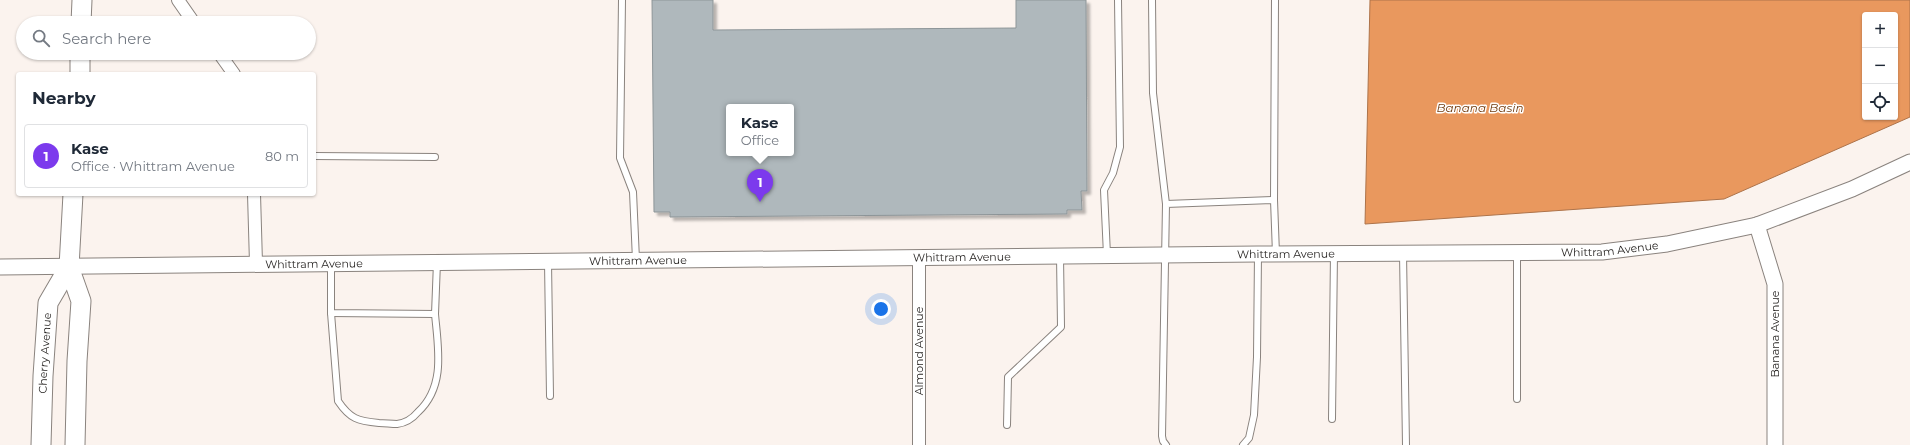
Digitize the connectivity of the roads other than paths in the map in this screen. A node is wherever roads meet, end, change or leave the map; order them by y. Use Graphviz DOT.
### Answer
graph roads {
  1 [pos="82,0"];
  2 [pos="178,0"];
  3 [pos="622,0"];
  4 [pos="1118,0"];
  5 [pos="1152,0"];
  6 [pos="1275,0"];
  7 [pos="81,16"];
  8 [pos="189,16"];
  9 [pos="80,60"];
  10 [pos="223,60"];
  11 [pos="80,72"];
  12 [pos="232,72"];
  13 [pos="316,156"];
  14 [pos="435,157"];
  15 [pos="1910,162"];
  16 [pos="73,196"];
  17 [pos="254,196"];
  18 [pos="1274,200"];
  19 [pos="1166,204"];
  20 [pos="1757,225"];
  21 [pos="1517,252"];
  22 [pos="1334,253"];
  23 [pos="1403,253"];
  24 [pos="1258,254"];
  25 [pos="1276,254"];
  26 [pos="1060,256"];
  27 [pos="1107,256"];
  28 [pos="1165,256"];
  29 [pos="919,258"];
  30 [pos="636,260"];
  31 [pos="548,261"];
  32 [pos="331,262"];
  33 [pos="437,262"];
  34 [pos="256,263"];
  35 [pos="0,267"];
  36 [pos="69,267"];
  37 [pos="331,313"];
  38 [pos="435,314"];
  39 [pos="550,396"];
  40 [pos="1517,399"];
  41 [pos="1332,419"];
  42 [pos="1007,425"];
  43 [pos="41,445"];
  44 [pos="75,445"];
  45 [pos="919,445"];
  46 [pos="1166,445"];
  47 [pos="1243,445"];
  48 [pos="1406,445"];
  49 [pos="1775,445"];
  1 -- 7 [label="main road"];
  2 -- 8 [label="street"];
  3 -- 30 [label="lane"];
  4 -- 27 [label="lane"];
  5 -- 19 [label="lane"];
  6 -- 18 [label="lane"];
  9 -- 11 [label="main road"];
  10 -- 12 [label="street"];
  13 -- 14 [label="lane"];
  15 -- 20 [label="street, Whittram Avenue"];
  16 -- 36 [label="main road, Cherry Avenue"];
  17 -- 34 [label="street"];
  18 -- 19 [label="lane"];
  18 -- 25 [label="lane"];
  19 -- 28 [label="lane"];
  20 -- 21 [label="street, Whittram Avenue"];
  20 -- 49 [label="street, Banana Avenue"];
  21 -- 23 [label="street, Whittram Avenue"];
  21 -- 40 [label="lane"];
  22 -- 23 [label="street, Whittram Avenue"];
  22 -- 25 [label="street, Whittram Avenue"];
  22 -- 41 [label="lane"];
  23 -- 48 [label="lane"];
  24 -- 25 [label="street, Whittram Avenue"];
  24 -- 28 [label="street, Whittram Avenue"];
  24 -- 47 [label="lane"];
  26 -- 27 [label="street, Whittram Avenue"];
  26 -- 29 [label="street, Whittram Avenue"];
  26 -- 42 [label="lane"];
  27 -- 28 [label="street, Whittram Avenue"];
  28 -- 46 [label="lane"];
  29 -- 30 [label="street, Whittram Avenue"];
  29 -- 45 [label="street, Almond Avenue"];
  30 -- 31 [label="street, Whittram Avenue"];
  31 -- 33 [label="street, Whittram Avenue"];
  31 -- 39 [label="lane"];
  32 -- 33 [label="street, Whittram Avenue"];
  32 -- 34 [label="street, Whittram Avenue"];
  32 -- 37 [label="lane"];
  33 -- 38 [label="lane"];
  34 -- 36 [label="street, Whittram Avenue"];
  35 -- 36 [label="street, Whittram Avenue"];
  36 -- 43 [label="main road, Cherry Avenue"];
  36 -- 44 [label="main road, Cherry Avenue"];
  37 -- 38 [label="lane"];
  37 -- 38 [label="lane"];
}
